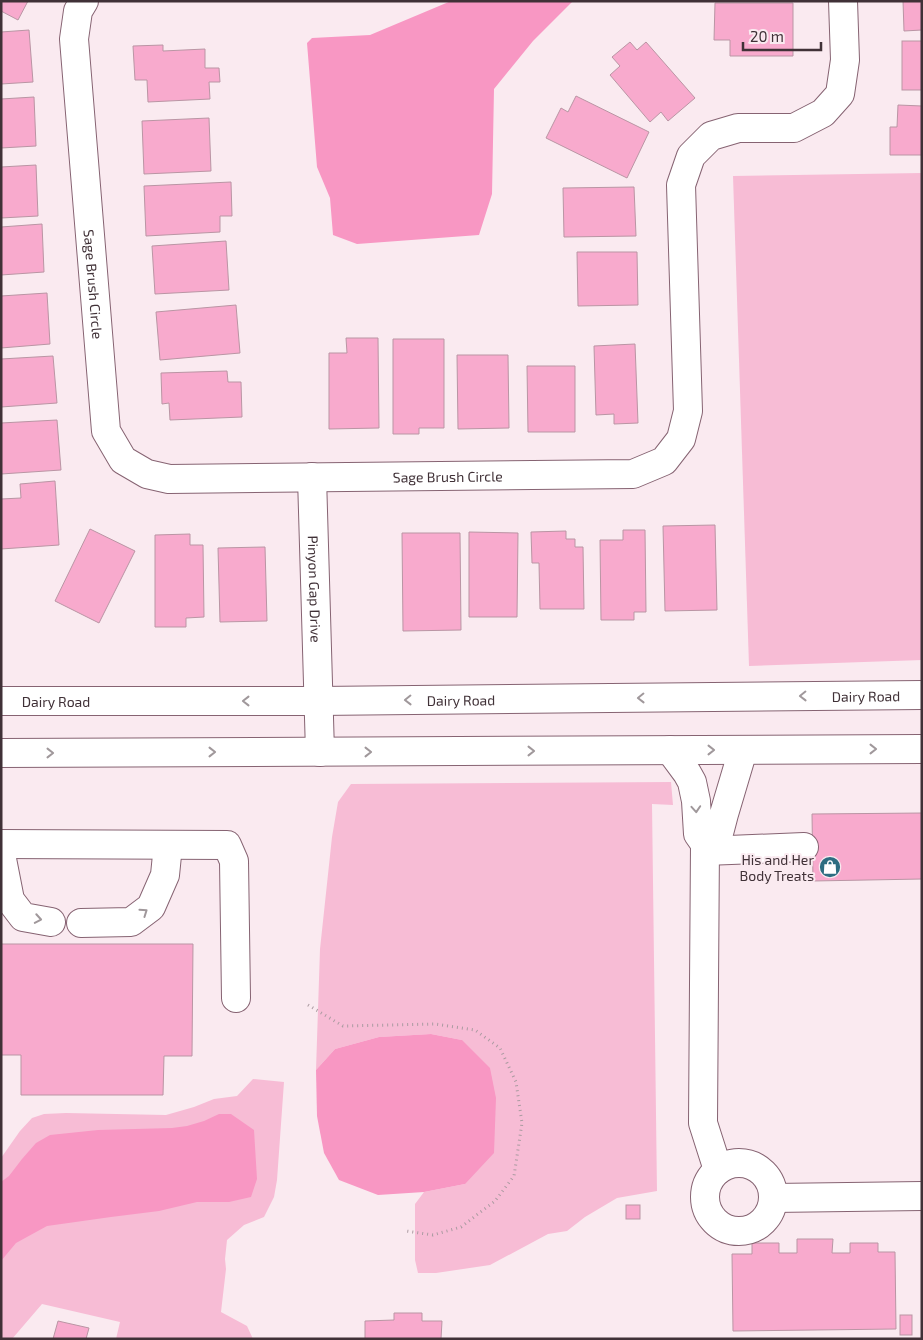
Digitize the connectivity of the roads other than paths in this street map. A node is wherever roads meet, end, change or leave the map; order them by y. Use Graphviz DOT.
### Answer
graph roads {
  1 [pos="84,1"];
  2 [pos="843,1"];
  3 [pos="312,477"];
  4 [pos="922,695"];
  5 [pos="1,701"];
  6 [pos="318,701"];
  7 [pos="922,749"];
  8 [pos="670,750"];
  9 [pos="743,750"];
  10 [pos="320,752"];
  11 [pos="1,753"];
  12 [pos="1,844"];
  13 [pos="168,845"];
  14 [pos="705,847"];
  15 [pos="804,847"];
  16 [pos="1,854"];
  17 [pos="51,922"];
  18 [pos="81,923"];
  19 [pos="236,998"];
  20 [pos="718,1170"];
  21 [pos="922,1196"];
  22 [pos="773,1198"];
  1 -- 3 [label="street, Sage Brush Circle"];
  2 -- 3 [label="street, Sage Brush Circle"];
  3 -- 6 [label="street, Pinyon Gap Drive"];
  4 -- 6 [label="street, Dairy Road, one-way"];
  6 -- 5 [label="street, Dairy Road, one-way"];
  6 -- 10 [label="street, Pinyon Gap Drive"];
  9 -- 7 [label="street, one-way"];
  8 -- 9 [label="street, one-way"];
  10 -- 8 [label="street, one-way"];
  8 -- 14 [label="street, one-way"];
  9 -- 14 [label="street"];
  11 -- 10 [label="street, one-way"];
  12 -- 13 [label="street"];
  18 -- 13 [label="street, one-way"];
  13 -- 19 [label="street"];
  14 -- 15 [label="street"];
  14 -- 20 [label="street"];
  16 -- 17 [label="street, one-way"];
  20 -- 22 [label="street"];
  20 -- 22 [label="street"];
  21 -- 22 [label="street"];
}
